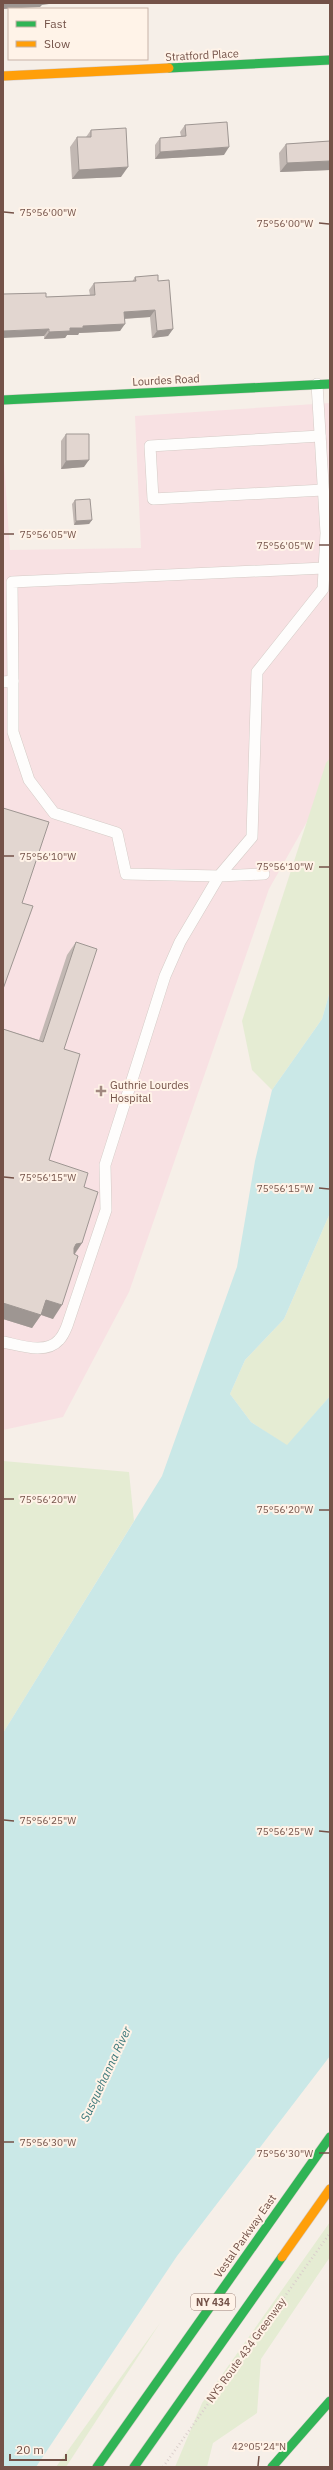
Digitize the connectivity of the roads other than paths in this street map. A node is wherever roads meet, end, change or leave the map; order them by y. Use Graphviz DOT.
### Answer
graph roads {
  1 [pos="330,60"];
  2 [pos="3,76"];
  3 [pos="317,384"];
  4 [pos="330,384"];
  5 [pos="3,400"];
  6 [pos="320,436"];
  7 [pos="323,490"];
  8 [pos="324,568"];
  9 [pos="8,682"];
  10 [pos="264,874"];
  11 [pos="219,876"];
  12 [pos="3,1342"];
  13 [pos="330,2136"];
  14 [pos="330,2189"];
  15 [pos="330,2400"];
  16 [pos="97,2467"];
  17 [pos="134,2467"];
  18 [pos="272,2467"];
  1 -- 2 [label="street, Stratford Place"];
  3 -- 4 [label="street, Lourdes Road"];
  3 -- 5 [label="street, Lourdes Road"];
  3 -- 6 [label="lane"];
  6 -- 7 [label="lane"];
  6 -- 7 [label="lane"];
  7 -- 8 [label="lane"];
  8 -- 9 [label="lane"];
  8 -- 11 [label="lane"];
  9 -- 11 [label="lane"];
  10 -- 11 [label="lane"];
  11 -- 12 [label="lane"];
  13 -- 16 [label="street, Vestal Parkway East / NY 434"];
  14 -- 17 [label="street, NY 434"];
  15 -- 18 [label="street"];
}
